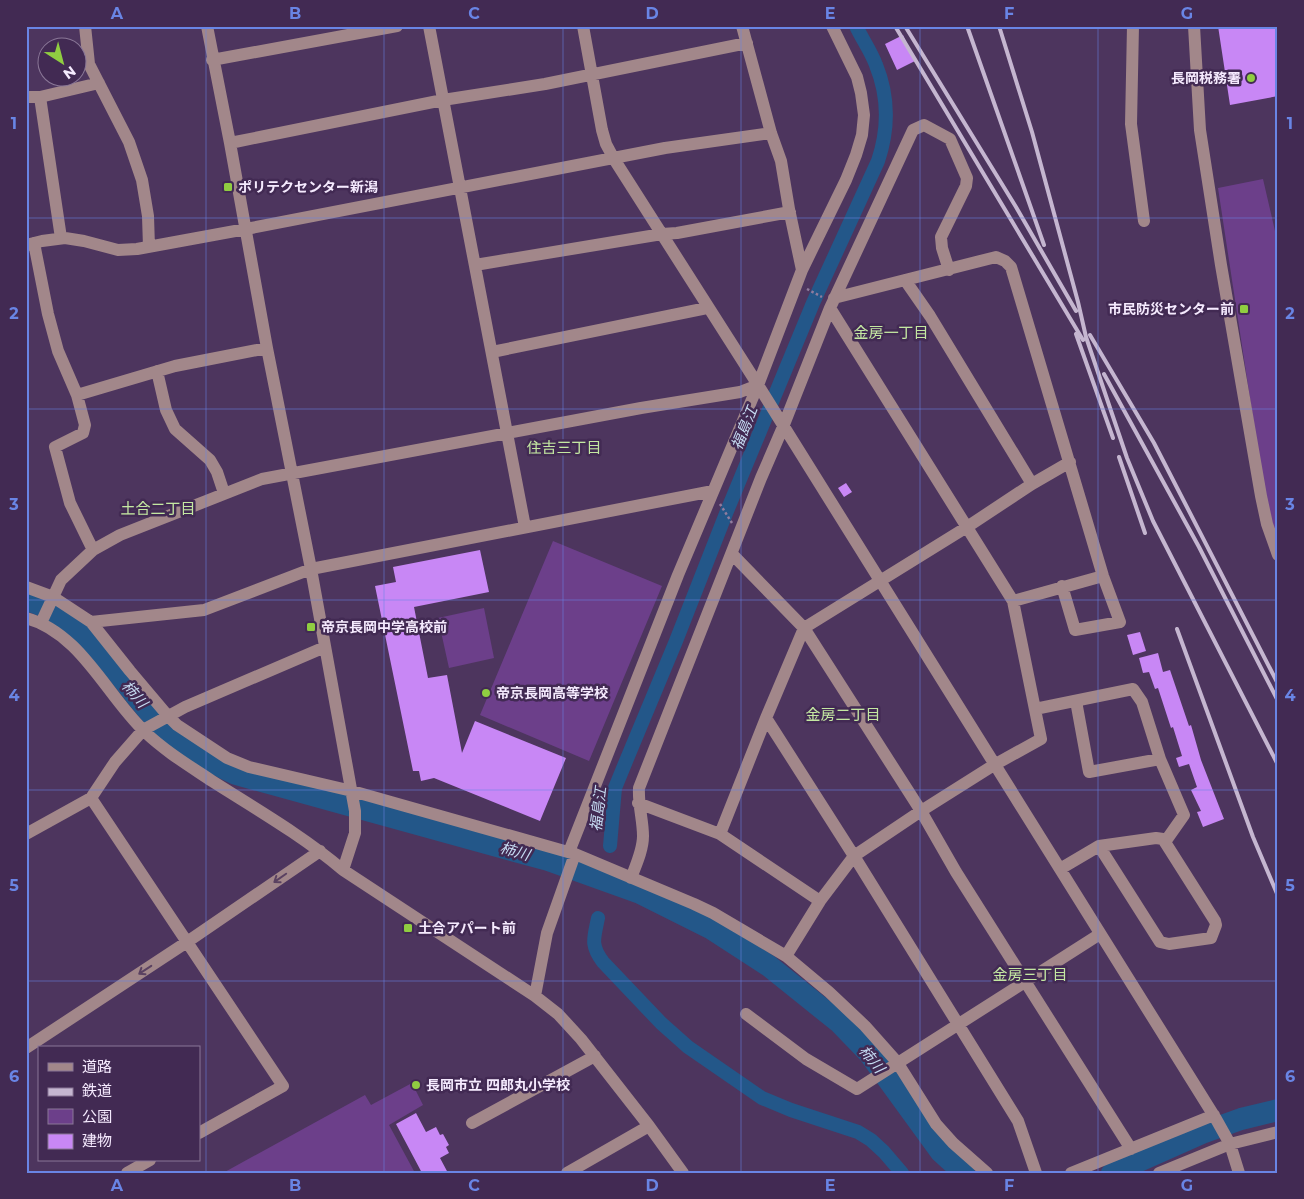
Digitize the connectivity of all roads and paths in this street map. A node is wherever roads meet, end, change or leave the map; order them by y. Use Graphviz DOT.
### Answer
graph roads {
  1 [pos="85,26"];
  2 [pos="207,26"];
  3 [pos="397,26"];
  4 [pos="429,26"];
  5 [pos="582,26"];
  6 [pos="742,26"];
  7 [pos="832,26"];
  8 [pos="1133,26"];
  9 [pos="1194,26"];
  10 [pos="747,43"];
  11 [pos="212,60"];
  12 [pos="591,74"];
  13 [pos="99,83"];
  14 [pos="26,97"];
  15 [pos="40,97"];
  16 [pos="443,100"];
  17 [pos="771,133"];
  18 [pos="230,143"];
  19 [pos="614,159"];
  20 [pos="460,188"];
  21 [pos="790,212"];
  22 [pos="1144,221"];
  23 [pos="246,229"];
  24 [pos="662,234"];
  25 [pos="61,238"];
  26 [pos="30,244"];
  27 [pos="149,247"];
  28 [pos="475,265"];
  29 [pos="802,270"];
  30 [pos="949,270"];
  31 [pos="905,280"];
  32 [pos="806,289"];
  33 [pos="830,302"];
  34 [pos="708,308"];
  35 [pos="267,348"];
  36 [pos="492,352"];
  37 [pos="157,372"];
  38 [pos="760,389"];
  39 [pos="77,395"];
  40 [pos="781,423"];
  41 [pos="507,432"];
  42 [pos="1070,462"];
  43 [pos="291,473"];
  44 [pos="1032,484"];
  45 [pos="713,491"];
  46 [pos="224,493"];
  47 [pos="720,504"];
  48 [pos="732,524"];
  49 [pos="525,526"];
  50 [pos="967,527"];
  51 [pos="93,550"];
  52 [pos="732,554"];
  53 [pos="1278,555"];
  54 [pos="311,569"];
  55 [pos="1103,576"];
  56 [pos="880,580"];
  57 [pos="1062,586"];
  58 [pos="26,587"];
  59 [pos="53,599"];
  60 [pos="1013,600"];
  61 [pos="26,618"];
  62 [pos="43,620"];
  63 [pos="91,622"];
  64 [pos="804,628"];
  65 [pos="324,648"];
  66 [pos="1076,701"];
  67 [pos="1035,708"];
  68 [pos="168,716"];
  69 [pos="766,718"];
  70 [pos="143,730"];
  71 [pos="1160,759"];
  72 [pos="994,765"];
  73 [pos="352,796"];
  74 [pos="90,798"];
  75 [pos="638,803"];
  76 [pos="921,811"];
  77 [pos="26,834"];
  78 [pos="720,834"];
  79 [pos="1165,842"];
  80 [pos="1100,846"];
  81 [pos="320,851"];
  82 [pos="572,855"];
  83 [pos="854,856"];
  84 [pos="1060,869"];
  85 [pos="343,870"];
  86 [pos="631,878"];
  87 [pos="820,901"];
  88 [pos="1100,934"];
  89 [pos="187,942"];
  90 [pos="786,956"];
  91 [pos="1026,982"];
  92 [pos="535,996"];
  93 [pos="746,1014"];
  94 [pos="958,1024"];
  95 [pos="26,1048"];
  96 [pos="595,1056"];
  97 [pos="895,1064"];
  98 [pos="1215,1117"];
  99 [pos="472,1123"];
  100 [pos="649,1126"];
  101 [pos="200,1132"];
  102 [pos="1278,1132"];
  103 [pos="1227,1140"];
  104 [pos="1131,1149"];
  105 [pos="146,1162"];
  106 [pos="127,1173"];
  107 [pos="567,1173"];
  108 [pos="683,1173"];
  109 [pos="987,1173"];
  110 [pos="1036,1173"];
  111 [pos="1071,1173"];
  112 [pos="1159,1173"];
  113 [pos="1239,1173"];
  1 -- 13 [label="street"];
  2 -- 11 [label="street"];
  3 -- 11 [label="street"];
  4 -- 16 [label="street"];
  5 -- 12 [label="street"];
  6 -- 10 [label="street"];
  7 -- 29 [label="street"];
  8 -- 22 [label="street"];
  9 -- 53 [label="street"];
  10 -- 12 [label="street"];
  10 -- 17 [label="street"];
  11 -- 18 [label="street"];
  12 -- 16 [label="street"];
  12 -- 19 [label="street"];
  13 -- 15 [label="street"];
  13 -- 27 [label="street"];
  14 -- 15 [label="street"];
  15 -- 25 [label="street"];
  16 -- 18 [label="street"];
  16 -- 20 [label="street"];
  17 -- 19 [label="street"];
  17 -- 21 [label="street"];
  18 -- 23 [label="street"];
  19 -- 20 [label="street"];
  19 -- 24 [label="street"];
  20 -- 23 [label="street"];
  20 -- 28 [label="street"];
  21 -- 24 [label="street"];
  21 -- 29 [label="street"];
  23 -- 27 [label="street"];
  23 -- 35 [label="street"];
  24 -- 28 [label="street"];
  24 -- 34 [label="street"];
  25 -- 26 [label="street"];
  25 -- 27 [label="street"];
  26 -- 39 [label="street"];
  28 -- 36 [label="street"];
  29 -- 38 [label="street"];
  30 -- 31 [label="street"];
  30 -- 33 [label="street"];
  30 -- 42 [label="street"];
  31 -- 33 [label="street"];
  31 -- 44 [label="street"];
  32 -- 33 [label="path"];
  33 -- 40 [label="street"];
  33 -- 50 [label="street"];
  34 -- 36 [label="street"];
  34 -- 38 [label="street"];
  35 -- 37 [label="street"];
  35 -- 43 [label="street"];
  36 -- 41 [label="street"];
  37 -- 39 [label="street"];
  37 -- 46 [label="street"];
  38 -- 40 [label="street"];
  38 -- 41 [label="street"];
  38 -- 45 [label="street"];
  39 -- 51 [label="street"];
  40 -- 52 [label="street"];
  40 -- 56 [label="street"];
  41 -- 43 [label="street"];
  41 -- 49 [label="street"];
  42 -- 44 [label="street"];
  42 -- 55 [label="street"];
  43 -- 46 [label="street"];
  43 -- 54 [label="street"];
  44 -- 50 [label="street"];
  45 -- 49 [label="street"];
  45 -- 82 [label="street"];
  46 -- 51 [label="street"];
  47 -- 48 [label="path"];
  49 -- 54 [label="street"];
  50 -- 56 [label="street"];
  50 -- 60 [label="street"];
  51 -- 59 [label="street"];
  52 -- 64 [label="street"];
  52 -- 75 [label="street"];
  54 -- 63 [label="street"];
  54 -- 65 [label="street"];
  55 -- 57 [label="street"];
  55 -- 57 [label="street"];
  56 -- 64 [label="street"];
  56 -- 72 [label="street"];
  57 -- 60 [label="street"];
  58 -- 59 [label="street"];
  59 -- 62 [label="street"];
  59 -- 63 [label="street"];
  60 -- 67 [label="street"];
  61 -- 62 [label="street"];
  62 -- 70 [label="street"];
  63 -- 68 [label="street"];
  64 -- 69 [label="street"];
  64 -- 76 [label="street"];
  65 -- 68 [label="street"];
  65 -- 73 [label="street"];
  66 -- 67 [label="street"];
  66 -- 71 [label="street"];
  66 -- 71 [label="street"];
  67 -- 72 [label="street"];
  68 -- 70 [label="street"];
  68 -- 73 [label="street"];
  69 -- 78 [label="street"];
  69 -- 83 [label="street"];
  70 -- 74 [label="street"];
  70 -- 81 [label="street"];
  71 -- 79 [label="street"];
  72 -- 76 [label="street"];
  72 -- 84 [label="street"];
  73 -- 82 [label="street"];
  73 -- 85 [label="street"];
  74 -- 77 [label="street"];
  74 -- 89 [label="street"];
  75 -- 78 [label="street"];
  75 -- 86 [label="street"];
  76 -- 83 [label="street"];
  76 -- 91 [label="street"];
  78 -- 87 [label="street"];
  79 -- 80 [label="street"];
  79 -- 80 [label="street"];
  80 -- 84 [label="street"];
  81 -- 85 [label="street"];
  81 -- 89 [label="street, one-way"];
  82 -- 86 [label="street"];
  82 -- 92 [label="street"];
  83 -- 87 [label="street"];
  83 -- 94 [label="street"];
  84 -- 88 [label="street"];
  85 -- 92 [label="street"];
  86 -- 90 [label="street"];
  87 -- 90 [label="street"];
  88 -- 91 [label="street"];
  88 -- 98 [label="street"];
  89 -- 95 [label="street, one-way"];
  89 -- 101 [label="street"];
  90 -- 97 [label="street"];
  91 -- 94 [label="street"];
  91 -- 104 [label="street"];
  92 -- 96 [label="street"];
  93 -- 97 [label="street"];
  94 -- 97 [label="street"];
  94 -- 110 [label="street"];
  96 -- 99 [label="street"];
  96 -- 100 [label="street"];
  97 -- 109 [label="street"];
  98 -- 103 [label="street"];
  98 -- 104 [label="street"];
  100 -- 107 [label="street"];
  100 -- 108 [label="street"];
  102 -- 103 [label="street"];
  103 -- 112 [label="street"];
  103 -- 113 [label="street"];
  104 -- 111 [label="street"];
  105 -- 106 [label="street"];
}
